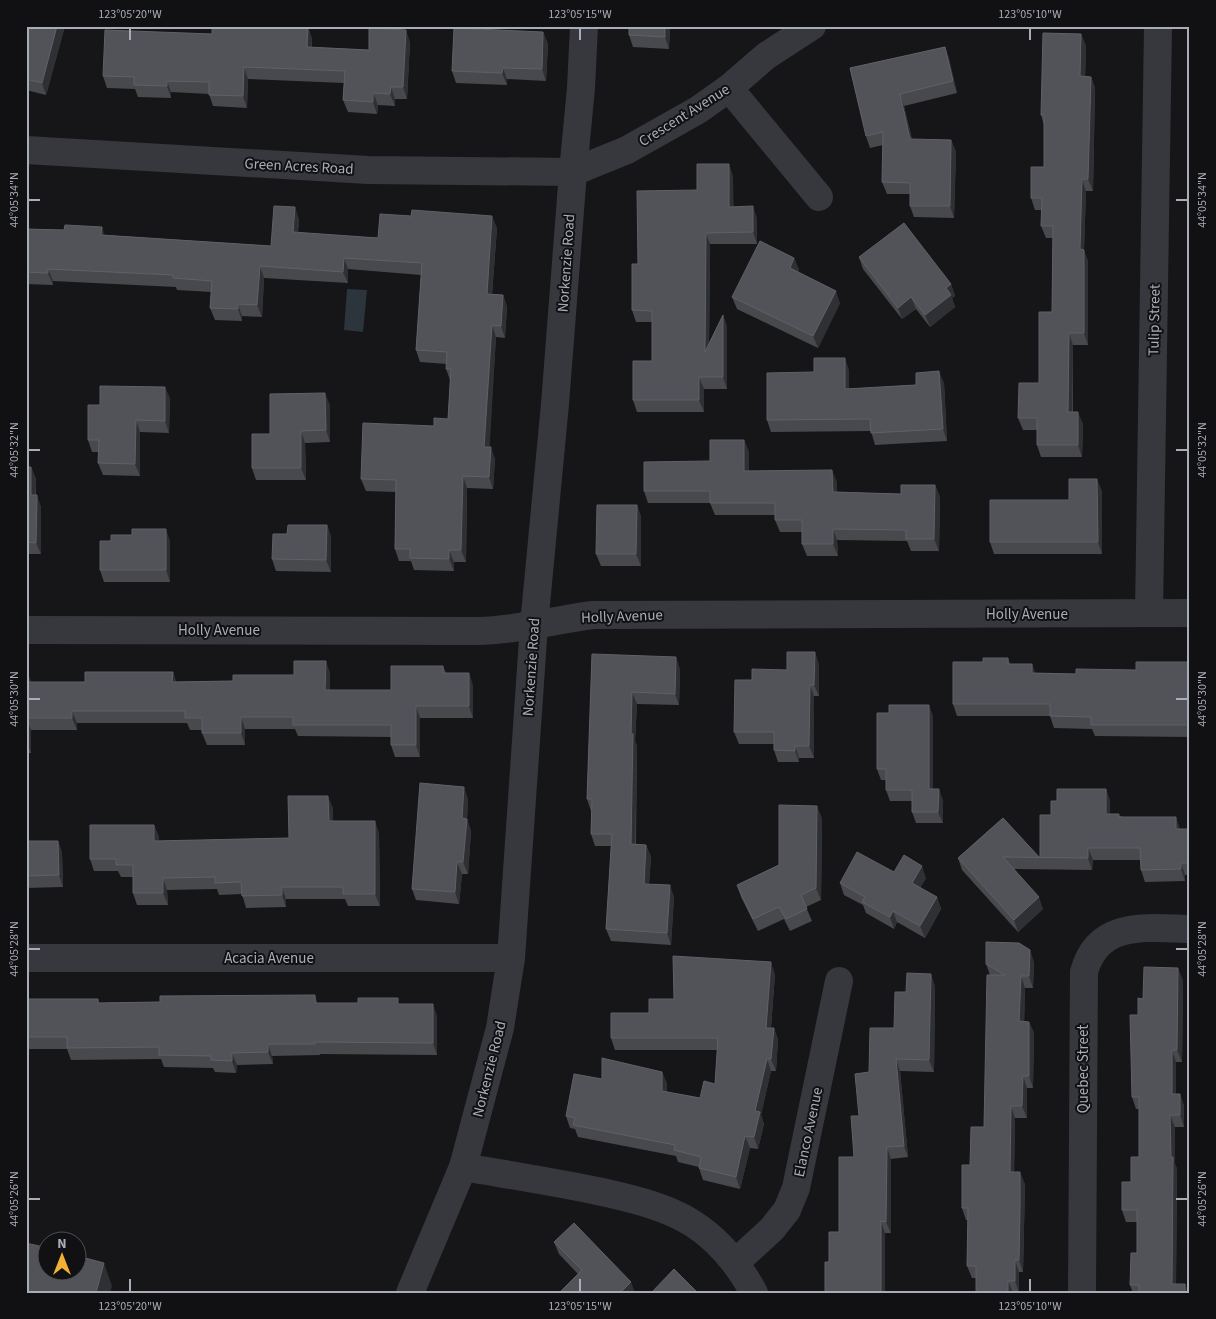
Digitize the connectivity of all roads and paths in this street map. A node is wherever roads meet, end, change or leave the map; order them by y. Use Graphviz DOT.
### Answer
graph roads {
  1 [pos="584,26"];
  2 [pos="812,26"];
  3 [pos="1158,26"];
  4 [pos="729,88"];
  5 [pos="26,150"];
  6 [pos="573,172"];
  7 [pos="820,197"];
  8 [pos="1149,613"];
  9 [pos="1190,614"];
  10 [pos="534,625"];
  11 [pos="26,630"];
  12 [pos="1190,928"];
  13 [pos="26,958"];
  14 [pos="511,958"];
  15 [pos="838,981"];
  16 [pos="463,1167"];
  17 [pos="736,1262"];
  18 [pos="410,1293"];
  19 [pos="754,1293"];
  20 [pos="1082,1293"];
  1 -- 6 [label="street, Norkenzie Road"];
  2 -- 4 [label="street, Crescent Avenue"];
  3 -- 8 [label="street, Tulip Street"];
  4 -- 6 [label="street, Crescent Avenue"];
  4 -- 7 [label="street"];
  5 -- 6 [label="street, Green Acres Road"];
  6 -- 10 [label="street, Norkenzie Road"];
  8 -- 9 [label="street, Holly Avenue"];
  8 -- 10 [label="street, Holly Avenue"];
  10 -- 11 [label="street, Holly Avenue"];
  10 -- 14 [label="street, Norkenzie Road"];
  12 -- 20 [label="street, Quebec Street"];
  13 -- 14 [label="street, Acacia Avenue"];
  14 -- 16 [label="street, Norkenzie Road"];
  15 -- 17 [label="street, Elanco Avenue"];
  16 -- 17 [label="street"];
  16 -- 18 [label="street, Norkenzie Road"];
  17 -- 19 [label="street"];
}
